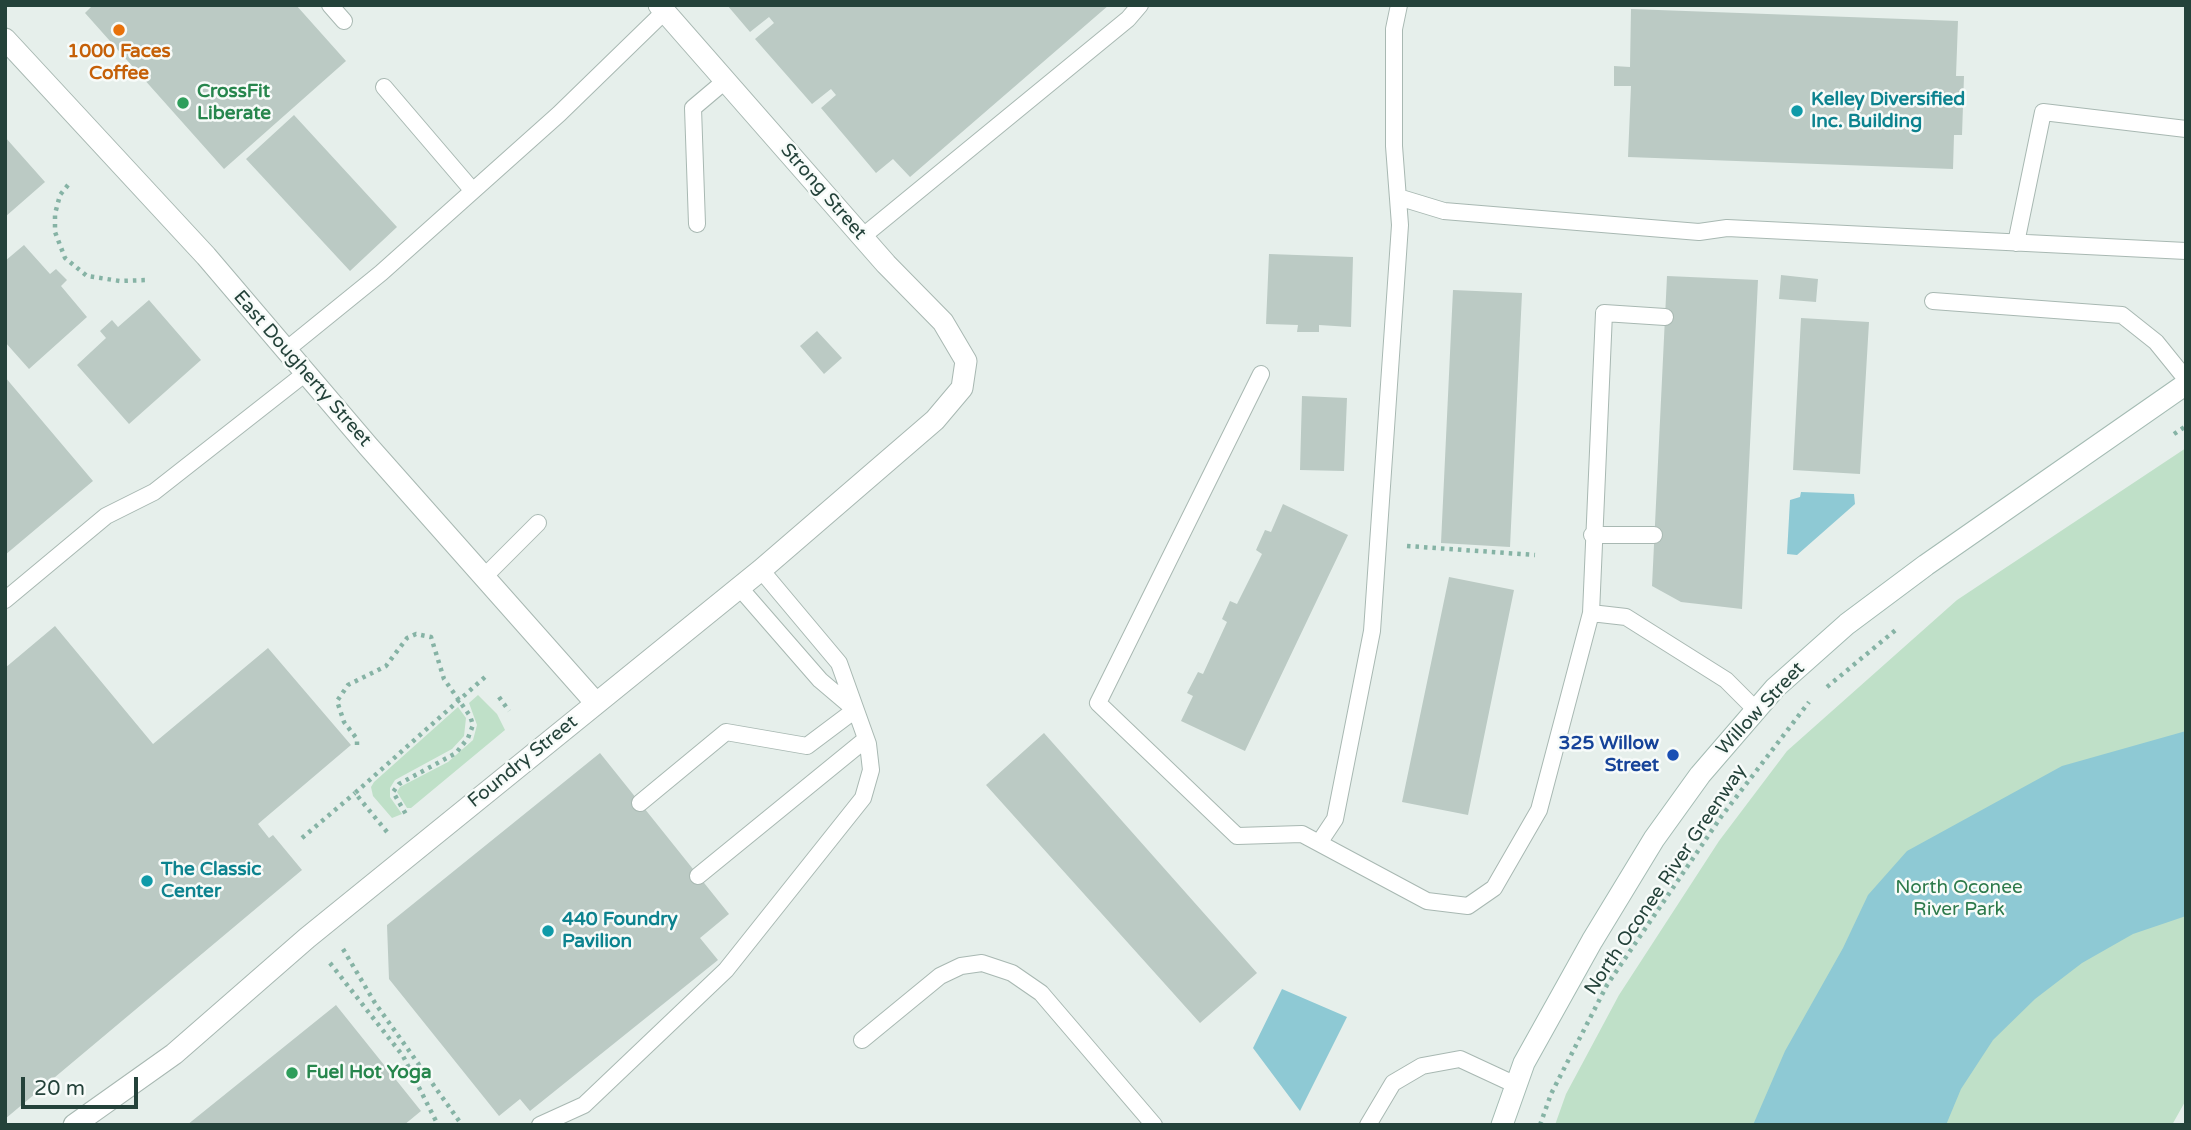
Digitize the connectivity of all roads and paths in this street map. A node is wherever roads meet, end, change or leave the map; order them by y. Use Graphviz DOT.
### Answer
graph roads {
  1 [pos="330,5"];
  2 [pos="1140,5"];
  3 [pos="1399,5"];
  4 [pos="662,8"];
  5 [pos="344,21"];
  6 [pos="5,39"];
  7 [pos="725,81"];
  8 [pos="383,87"];
  9 [pos="2186,129"];
  10 [pos="68,185"];
  11 [pos="473,191"];
  12 [pos="1398,197"];
  13 [pos="697,224"];
  14 [pos="862,237"];
  15 [pos="2017,243"];
  16 [pos="2186,251"];
  17 [pos="148,280"];
  18 [pos="1933,301"];
  19 [pos="1665,317"];
  20 [pos="286,350"];
  21 [pos="307,372"];
  22 [pos="1261,374"];
  23 [pos="2186,381"];
  24 [pos="962,388"];
  25 [pos="2186,426"];
  26 [pos="2165,440"];
  27 [pos="538,523"];
  28 [pos="1592,535"];
  29 [pos="1654,535"];
  30 [pos="1423,547"];
  31 [pos="1535,555"];
  32 [pos="761,570"];
  33 [pos="484,577"];
  34 [pos="739,587"];
  35 [pos="5,600"];
  36 [pos="1591,613"];
  37 [pos="1906,621"];
  38 [pos="485,677"];
  39 [pos="499,697"];
  40 [pos="460,700"];
  41 [pos="596,702"];
  42 [pos="855,710"];
  43 [pos="1756,710"];
  44 [pos="509,711"];
  45 [pos="866,739"];
  46 [pos="357,745"];
  47 [pos="355,793"];
  48 [pos="640,803"];
  49 [pos="407,816"];
  50 [pos="387,832"];
  51 [pos="302,838"];
  52 [pos="1320,843"];
  53 [pos="698,876"];
  54 [pos="343,949"];
  55 [pos="330,963"];
  56 [pos="862,1040"];
  57 [pos="1516,1086"];
  58 [pos="74,1125"];
  59 [pos="438,1125"];
  60 [pos="462,1125"];
  61 [pos="540,1125"];
  62 [pos="1154,1125"];
  63 [pos="1368,1125"];
  64 [pos="1502,1125"];
  65 [pos="1540,1125"];
  1 -- 5 [label="lane"];
  2 -- 14 [label="lane"];
  3 -- 12 [label="lane"];
  4 -- 7 [label="street, Strong Street"];
  4 -- 11 [label="lane"];
  6 -- 20 [label="street, East Dougherty Street"];
  7 -- 13 [label="lane"];
  7 -- 14 [label="street, Strong Street"];
  8 -- 11 [label="lane"];
  9 -- 15 [label="lane"];
  10 -- 17 [label="path"];
  11 -- 20 [label="lane"];
  12 -- 15 [label="lane"];
  12 -- 52 [label="lane"];
  14 -- 24 [label="street, Strong Street"];
  15 -- 16 [label="lane"];
  18 -- 23 [label="lane"];
  19 -- 28 [label="lane"];
  20 -- 21 [label="street, East Dougherty Street"];
  21 -- 33 [label="street, East Dougherty Street"];
  21 -- 35 [label="lane"];
  22 -- 52 [label="lane"];
  23 -- 43 [label="street, Willow Street"];
  24 -- 32 [label="street, Foundry Street"];
  25 -- 26 [label="path"];
  27 -- 33 [label="lane"];
  28 -- 29 [label="lane"];
  28 -- 36 [label="lane"];
  30 -- 31 [label="path"];
  32 -- 34 [label="street, Foundry Street"];
  32 -- 42 [label="lane"];
  33 -- 41 [label="street, East Dougherty Street"];
  34 -- 41 [label="street, Foundry Street"];
  34 -- 42 [label="lane"];
  36 -- 43 [label="lane"];
  36 -- 52 [label="lane"];
  37 -- 65 [label="path, North Oconee River Greenway"];
  38 -- 40 [label="path"];
  39 -- 44 [label="path"];
  40 -- 46 [label="path"];
  40 -- 47 [label="path"];
  40 -- 49 [label="path"];
  41 -- 58 [label="street, Foundry Street"];
  42 -- 45 [label="lane"];
  42 -- 48 [label="lane"];
  43 -- 57 [label="street, Willow Street"];
  45 -- 53 [label="lane"];
  45 -- 61 [label="lane"];
  47 -- 50 [label="path"];
  47 -- 51 [label="path"];
  54 -- 60 [label="path"];
  55 -- 59 [label="path"];
  56 -- 62 [label="lane"];
  57 -- 63 [label="lane"];
  57 -- 64 [label="street, Willow Street"];
}
